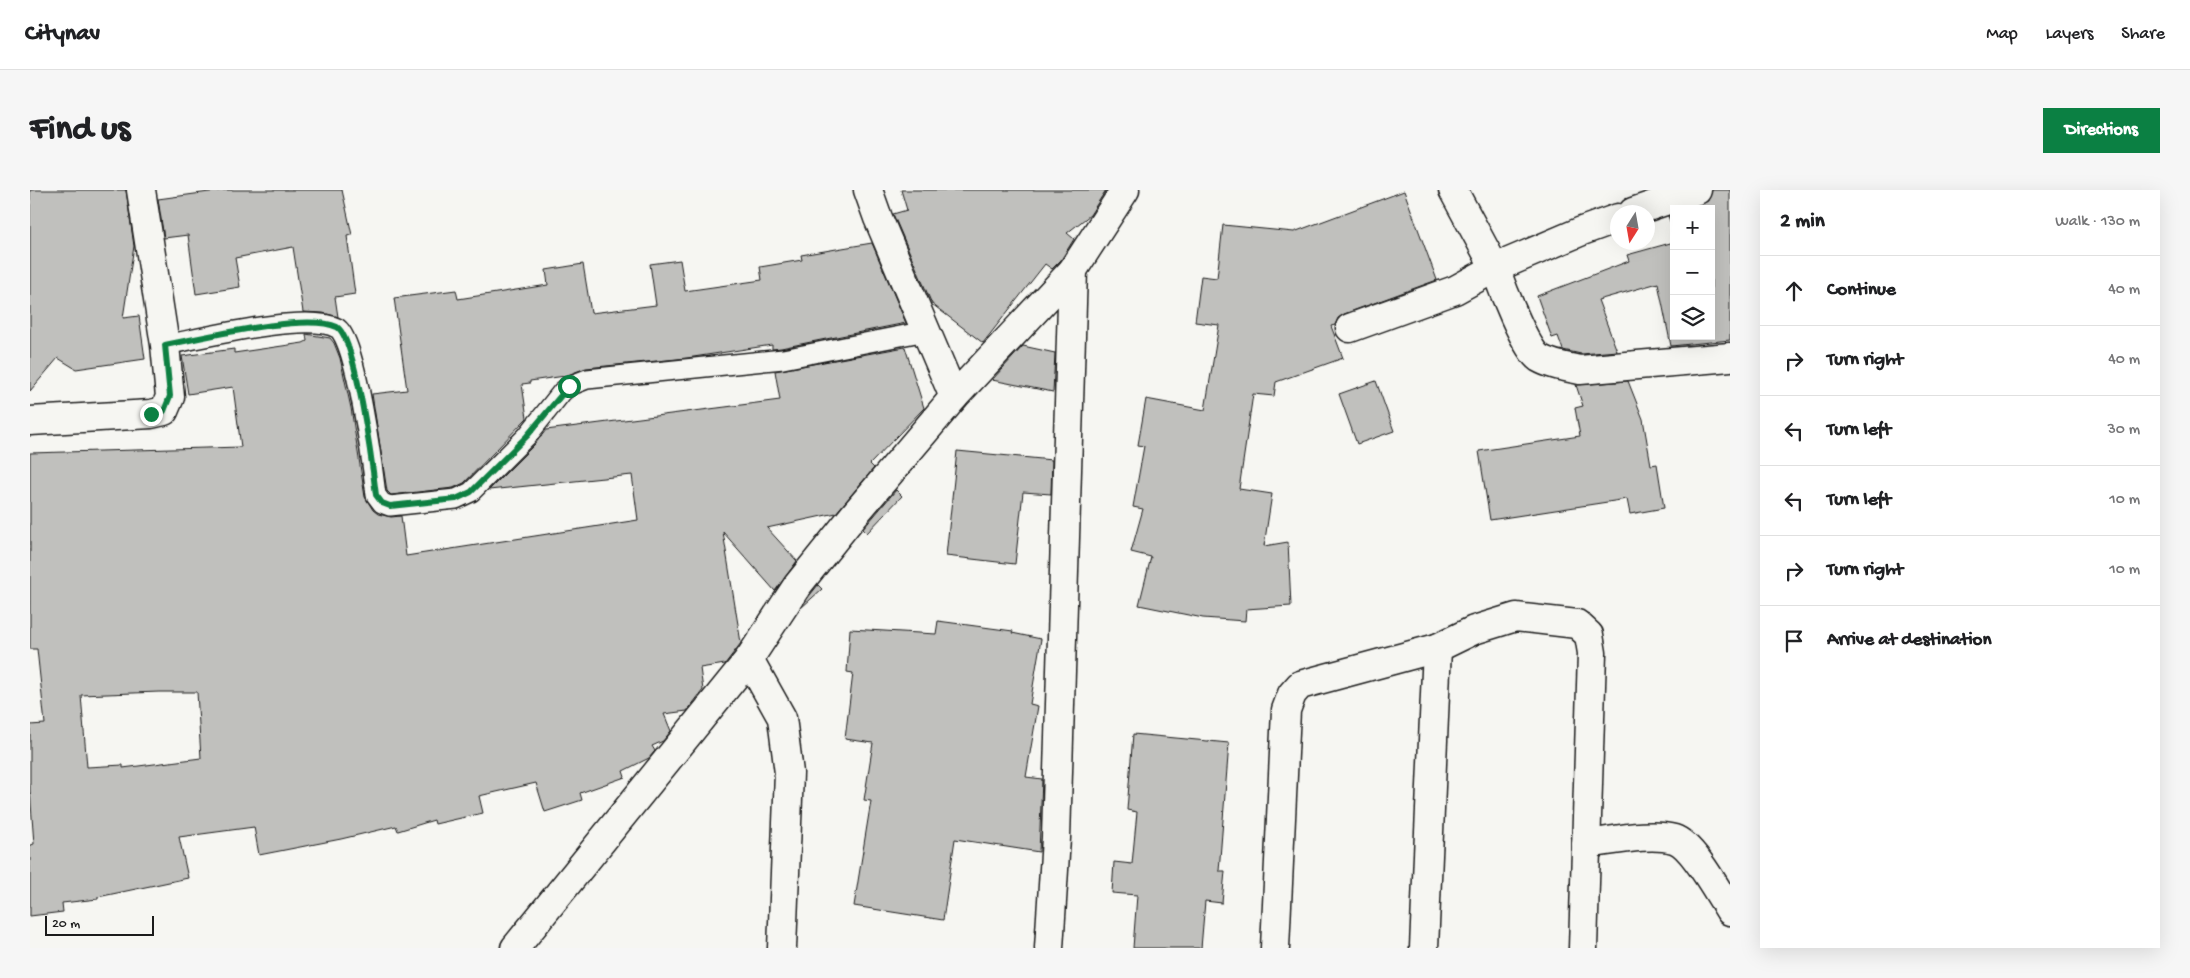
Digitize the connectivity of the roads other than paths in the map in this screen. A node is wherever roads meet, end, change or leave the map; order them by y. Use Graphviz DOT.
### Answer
graph roads {
  1 [pos="141,190"];
  2 [pos="868,190"];
  3 [pos="1125,190"];
  4 [pos="1453,190"];
  5 [pos="1696,190"];
  6 [pos="1653,205"];
  7 [pos="1610,221"];
  8 [pos="1495,268"];
  9 [pos="1073,270"];
  10 [pos="1350,328"];
  11 [pos="926,331"];
  12 [pos="165,345"];
  13 [pos="1730,357"];
  14 [pos="954,398"];
  15 [pos="30,420"];
  16 [pos="1437,648"];
  17 [pos="750,659"];
  18 [pos="1586,844"];
  19 [pos="1730,911"];
  20 [pos="515,948"];
  21 [pos="782,948"];
  22 [pos="1049,948"];
  23 [pos="1276,948"];
  24 [pos="1424,948"];
  25 [pos="1583,948"];
  1 -- 12 [label="street"];
  2 -- 11 [label="street"];
  3 -- 9 [label="street"];
  4 -- 8 [label="street"];
  5 -- 6 [label="street"];
  7 -- 8 [label="street"];
  8 -- 10 [label="street"];
  8 -- 13 [label="street"];
  9 -- 14 [label="street"];
  9 -- 22 [label="street"];
  11 -- 12 [label="lane"];
  11 -- 14 [label="street"];
  12 -- 15 [label="street"];
  14 -- 17 [label="street"];
  16 -- 18 [label="street"];
  16 -- 23 [label="street"];
  16 -- 24 [label="street"];
  17 -- 20 [label="street"];
  17 -- 21 [label="street"];
  18 -- 19 [label="street"];
  18 -- 25 [label="street"];
}
